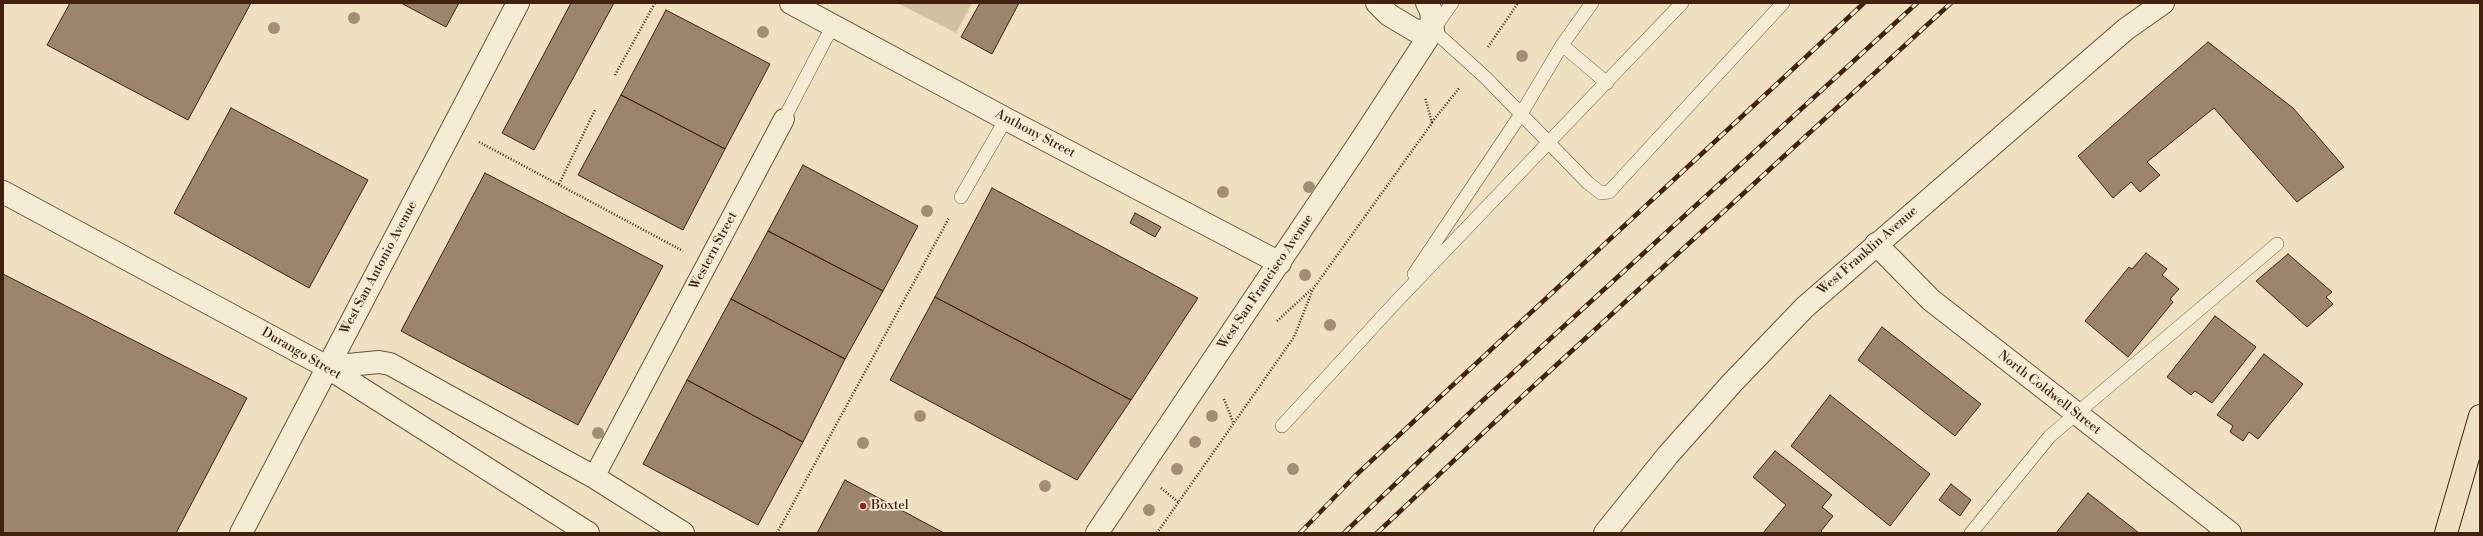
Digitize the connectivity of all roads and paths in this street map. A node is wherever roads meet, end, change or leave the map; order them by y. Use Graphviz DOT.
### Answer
graph roads {
  1 [pos="518,3"];
  2 [pos="655,3"];
  3 [pos="791,3"];
  4 [pos="1377,3"];
  5 [pos="1426,3"];
  6 [pos="1452,3"];
  7 [pos="1518,3"];
  8 [pos="1592,3"];
  9 [pos="1682,3"];
  10 [pos="1783,3"];
  11 [pos="2163,3"];
  12 [pos="833,25"];
  13 [pos="1433,30"];
  14 [pos="1562,45"];
  15 [pos="1487,47"];
  16 [pos="615,75"];
  17 [pos="1403,76"];
  18 [pos="1607,83"];
  19 [pos="1460,86"];
  20 [pos="595,110"];
  21 [pos="1521,114"];
  22 [pos="784,119"];
  23 [pos="1006,119"];
  24 [pos="1432,123"];
  25 [pos="452,128"];
  26 [pos="1548,142"];
  27 [pos="559,184"];
  28 [pos="3,192"];
  29 [pos="961,197"];
  30 [pos="1876,244"];
  31 [pos="2277,244"];
  32 [pos="1280,263"];
  33 [pos="707,264"];
  34 [pos="1313,289"];
  35 [pos="1394,304"];
  36 [pos="1273,325"];
  37 [pos="327,367"];
  38 [pos="1224,398"];
  39 [pos="2075,415"];
  40 [pos="2480,416"];
  41 [pos="1232,422"];
  42 [pos="1282,426"];
  43 [pos="594,477"];
  44 [pos="1171,495"];
  45 [pos="1178,502"];
  46 [pos="241,533"];
  47 [pos="588,533"];
  48 [pos="683,533"];
  49 [pos="777,533"];
  50 [pos="1097,533"];
  51 [pos="1157,533"];
  52 [pos="1605,533"];
  53 [pos="1971,533"];
  54 [pos="2230,533"];
  55 [pos="2446,533"];
  1 -- 25 [label="street, West San Antonio Avenue"];
  2 -- 16 [label="path"];
  3 -- 12 [label="street, Anthony Street"];
  4 -- 13 [label="street"];
  5 -- 13 [label="street"];
  6 -- 13 [label="lane"];
  7 -- 15 [label="path"];
  8 -- 14 [label="lane"];
  9 -- 18 [label="lane"];
  10 -- 26 [label="lane"];
  11 -- 30 [label="street, West Franklin Avenue"];
  12 -- 22 [label="lane, Western Street"];
  12 -- 23 [label="street, Anthony Street"];
  13 -- 17 [label="street, West San Francisco Avenue"];
  13 -- 21 [label="lane"];
  14 -- 18 [label="lane"];
  14 -- 21 [label="lane"];
  17 -- 24 [label="path"];
  17 -- 32 [label="street, West San Francisco Avenue"];
  18 -- 26 [label="lane"];
  19 -- 24 [label="path"];
  20 -- 27 [label="path"];
  21 -- 26 [label="lane"];
  21 -- 35 [label="lane"];
  22 -- 33 [label="street, Western Street"];
  23 -- 29 [label="lane"];
  23 -- 32 [label="street, Anthony Street"];
  24 -- 34 [label="path"];
  25 -- 27 [label="path"];
  25 -- 37 [label="street, West San Antonio Avenue"];
  26 -- 35 [label="lane"];
  27 -- 33 [label="path"];
  28 -- 37 [label="street, Durango Street"];
  29 -- 49 [label="path"];
  30 -- 39 [label="street, North Coldwell Street"];
  30 -- 52 [label="street, West Franklin Avenue"];
  31 -- 39 [label="lane"];
  32 -- 50 [label="street, West San Francisco Avenue"];
  33 -- 43 [label="street, Western Street"];
  34 -- 36 [label="path"];
  34 -- 41 [label="path"];
  35 -- 42 [label="lane"];
  37 -- 43 [label="street"];
  37 -- 46 [label="street, West San Antonio Avenue"];
  37 -- 47 [label="street, Durango Street"];
  38 -- 41 [label="path"];
  39 -- 53 [label="lane"];
  39 -- 54 [label="street, North Coldwell Street"];
  40 -- 55 [label="highway"];
  41 -- 45 [label="path"];
  43 -- 48 [label="street"];
  44 -- 45 [label="path"];
  45 -- 51 [label="path"];
}
